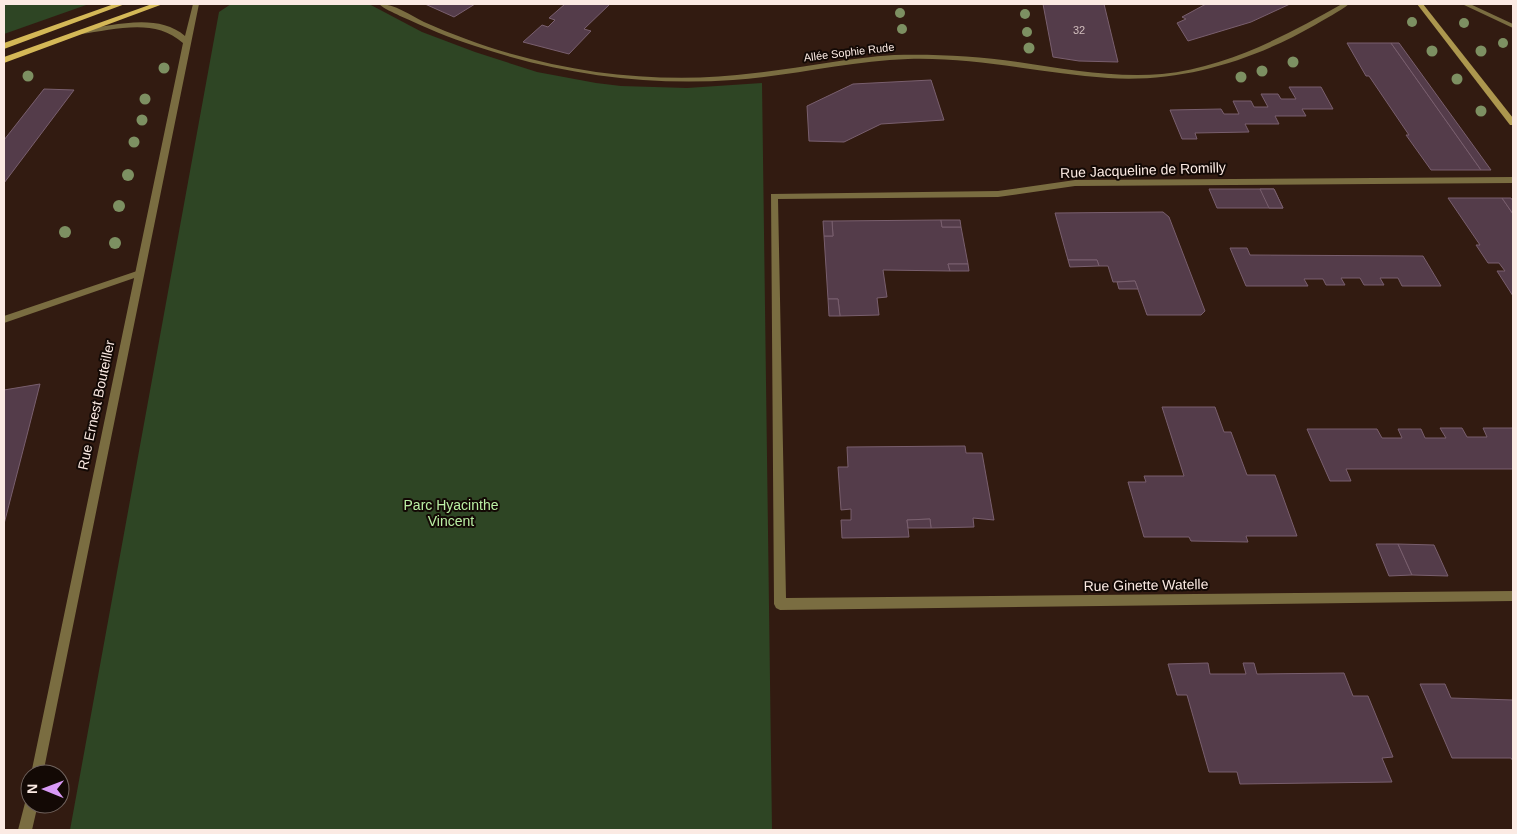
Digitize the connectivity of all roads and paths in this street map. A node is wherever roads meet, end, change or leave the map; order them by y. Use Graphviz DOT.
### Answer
graph roads {
  1 [pos="121,4"];
  2 [pos="159,4"];
  3 [pos="196,4"];
  4 [pos="382,4"];
  5 [pos="1346,4"];
  6 [pos="1420,4"];
  7 [pos="1465,4"];
  8 [pos="1513,26"];
  9 [pos="80,32"];
  10 [pos="187,42"];
  11 [pos="4,46"];
  12 [pos="4,60"];
  13 [pos="1513,123"];
  14 [pos="1513,180"];
  15 [pos="140,273"];
  16 [pos="4,320"];
  17 [pos="1513,596"];
  18 [pos="780,604"];
  19 [pos="39,764"];
  20 [pos="29,814"];
  21 [pos="25,830"];
  1 -- 11 [label="main road"];
  2 -- 9 [label="main road"];
  3 -- 10 [label="street, Rue Ernest Bouteiller"];
  4 -- 5 [label="street, Allée Sophie Rude"];
  6 -- 13 [label="street"];
  7 -- 8 [label="street"];
  9 -- 10 [label="street"];
  9 -- 12 [label="main road"];
  10 -- 15 [label="street, Rue Ernest Bouteiller"];
  14 -- 18 [label="street, Rue Jacqueline de Romilly"];
  15 -- 16 [label="street"];
  15 -- 19 [label="street, Rue Ernest Bouteiller"];
  17 -- 18 [label="street, Rue Ginette Watelle"];
  20 -- 21 [label="street"];
}
